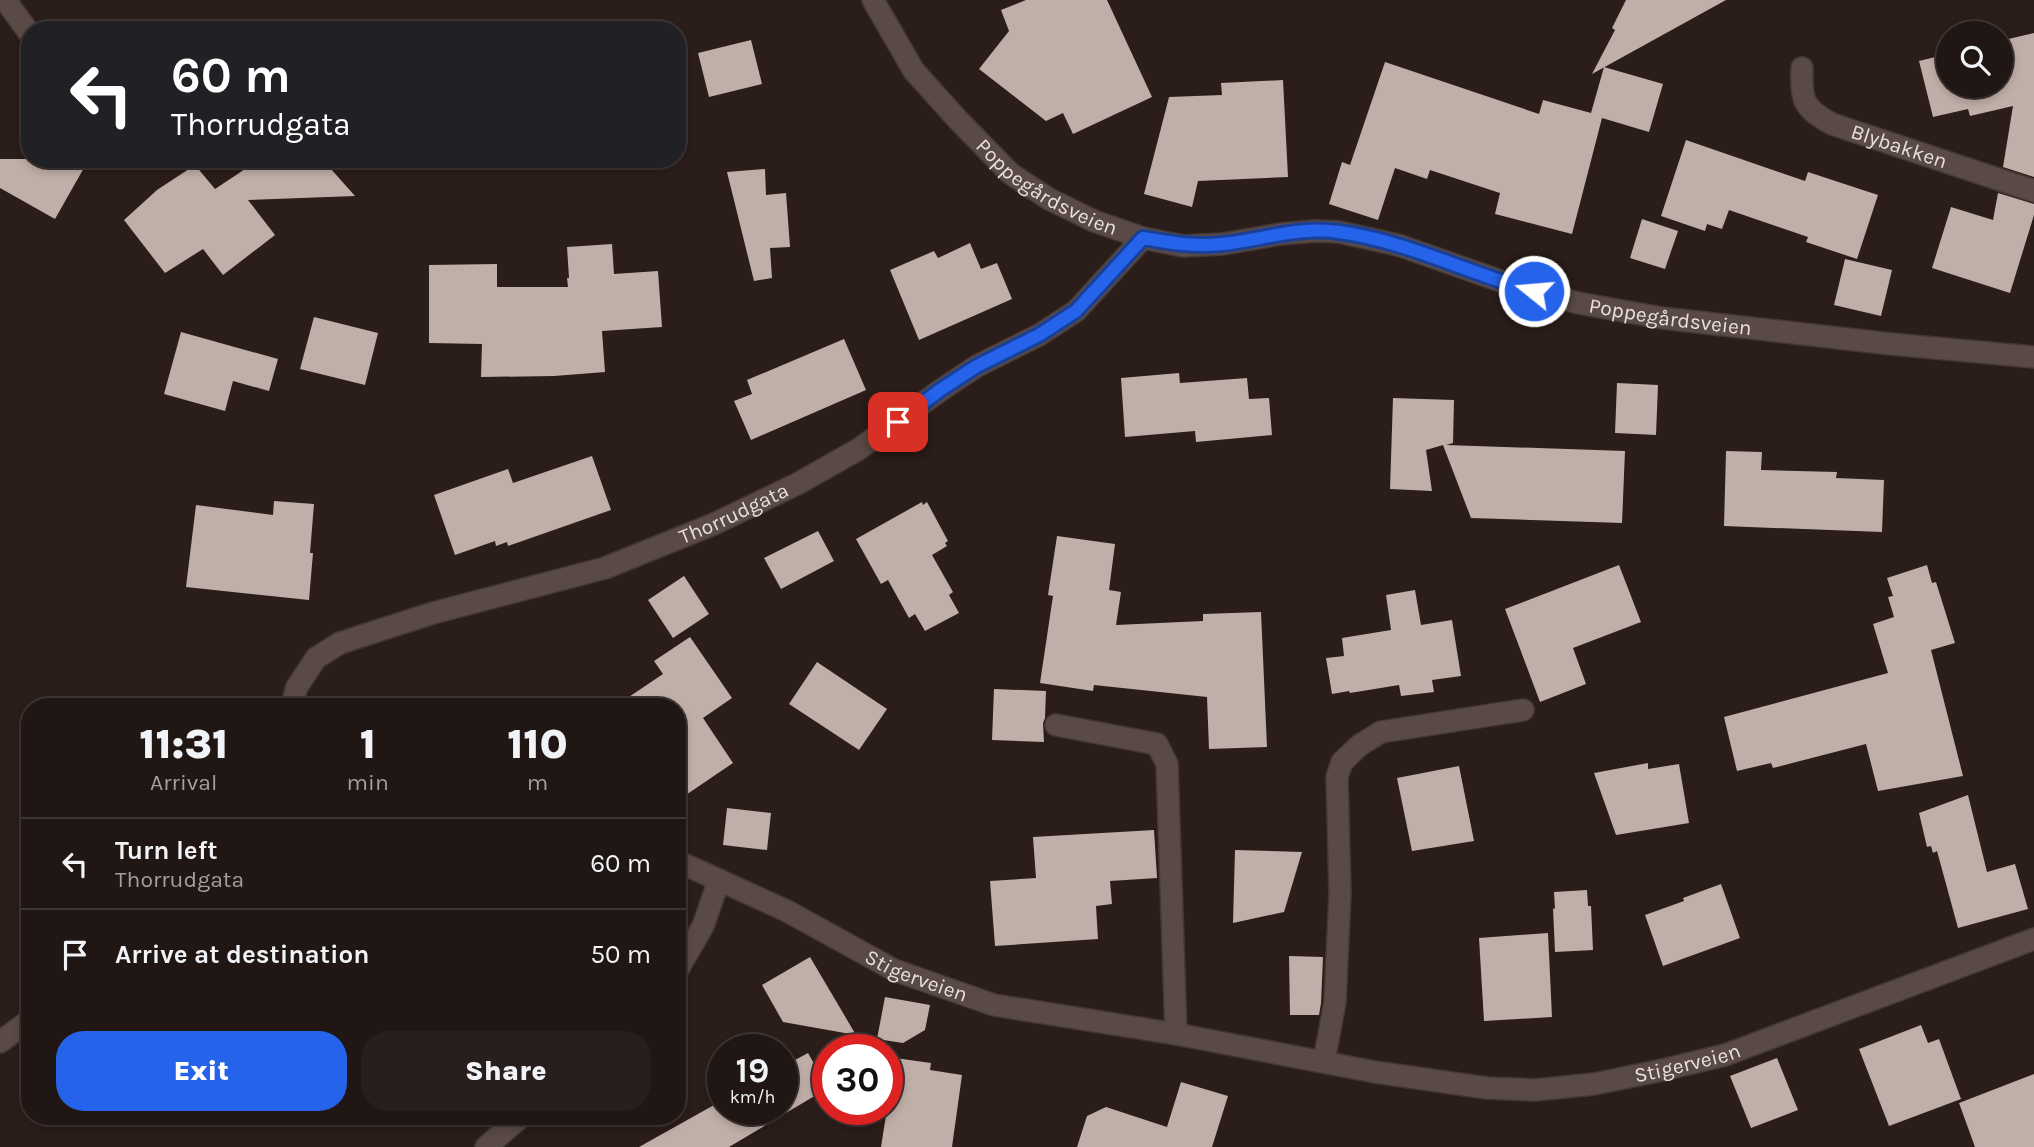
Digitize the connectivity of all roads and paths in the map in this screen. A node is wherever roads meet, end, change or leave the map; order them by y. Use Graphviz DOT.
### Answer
graph roads {
  1 [pos="7,0"];
  2 [pos="873,0"];
  3 [pos="21,22"];
  4 [pos="1802,68"];
  5 [pos="2034,191"];
  6 [pos="1143,238"];
  7 [pos="2034,357"];
  8 [pos="294,698"];
  9 [pos="1523,710"];
  10 [pos="1056,724"];
  11 [pos="686,865"];
  12 [pos="719,880"];
  13 [pos="2034,939"];
  14 [pos="686,955"];
  15 [pos="21,1027"];
  16 [pos="1176,1034"];
  17 [pos="0,1042"];
  18 [pos="1324,1061"];
  19 [pos="512,1125"];
  20 [pos="486,1147"];
  1 -- 3 [label="street"];
  2 -- 6 [label="street, Poppegårdsveien"];
  4 -- 5 [label="street, Blybakken"];
  6 -- 7 [label="street, Poppegårdsveien"];
  6 -- 8 [label="street, Thorrudgata"];
  9 -- 18 [label="street"];
  10 -- 16 [label="street"];
  11 -- 12 [label="street, Stigerveien"];
  12 -- 14 [label="street"];
  12 -- 16 [label="street, Stigerveien"];
  13 -- 18 [label="street, Stigerveien"];
  15 -- 17 [label="street"];
  16 -- 18 [label="street, Stigerveien"];
  19 -- 20 [label="street"];
}
